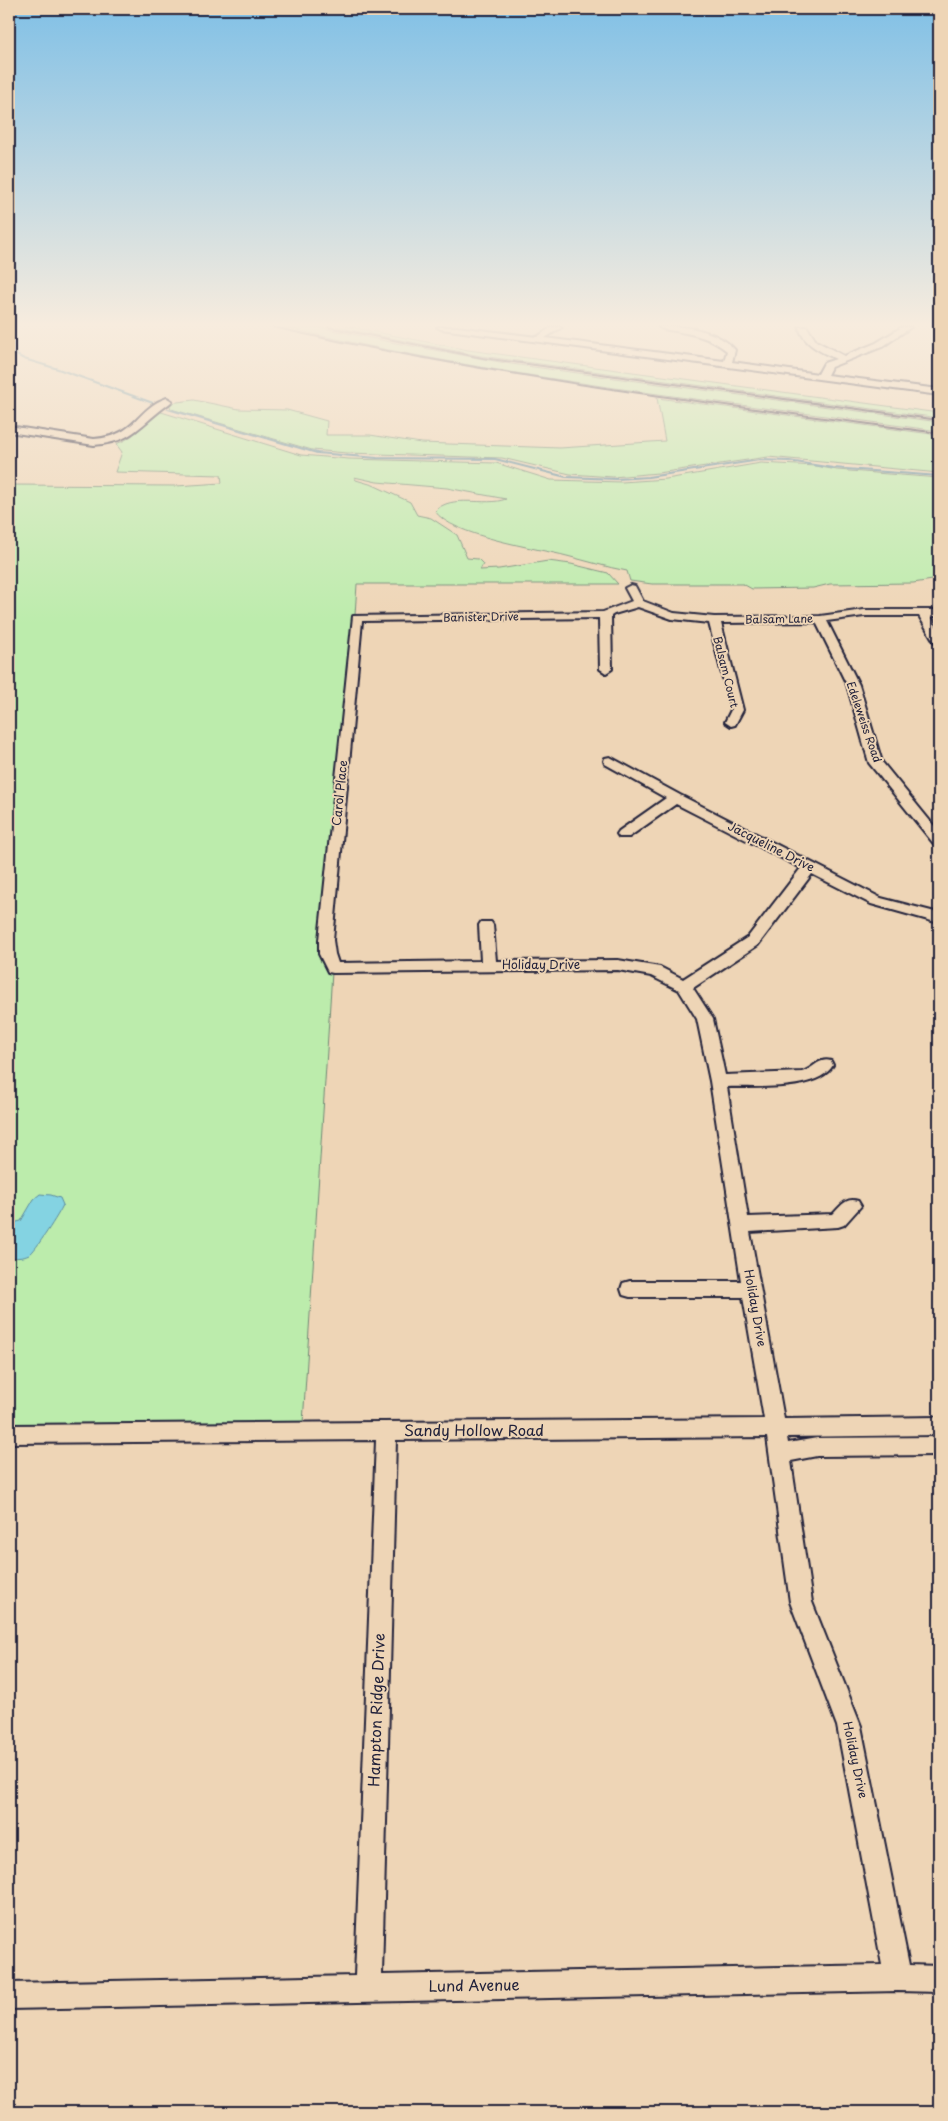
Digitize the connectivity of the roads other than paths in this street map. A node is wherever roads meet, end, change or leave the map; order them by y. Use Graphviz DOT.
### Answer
graph roads {
  1 [pos="138,426"];
  2 [pos="9,429"];
  3 [pos="631,588"];
  4 [pos="638,603"];
  5 [pos="923,613"];
  6 [pos="939,613"];
  7 [pos="605,615"];
  8 [pos="357,618"];
  9 [pos="820,619"];
  10 [pos="714,620"];
  11 [pos="939,641"];
  12 [pos="606,669"];
  13 [pos="731,722"];
  14 [pos="610,761"];
  15 [pos="675,798"];
  16 [pos="624,834"];
  17 [pos="939,841"];
  18 [pos="810,867"];
  19 [pos="939,918"];
  20 [pos="486,925"];
  21 [pos="489,965"];
  22 [pos="333,968"];
  23 [pos="684,986"];
  24 [pos="825,1065"];
  25 [pos="718,1081"];
  26 [pos="852,1206"];
  27 [pos="740,1225"];
  28 [pos="630,1289"];
  29 [pos="752,1289"];
  30 [pos="939,1426"];
  31 [pos="776,1429"];
  32 [pos="386,1431"];
  33 [pos="9,1434"];
  34 [pos="939,1446"];
  35 [pos="779,1454"];
  36 [pos="898,1978"];
  37 [pos="939,1979"];
  38 [pos="368,1989"];
  39 [pos="9,1996"];
  1 -- 2 [label="street"];
  3 -- 4 [label="street"];
  4 -- 7 [label="street"];
  4 -- 10 [label="street, Balsam Lane"];
  5 -- 6 [label="street, Balsam Lane"];
  5 -- 9 [label="street, Balsam Lane"];
  5 -- 11 [label="street"];
  7 -- 8 [label="street, Banister Drive"];
  7 -- 12 [label="street"];
  8 -- 22 [label="street, Carol Place"];
  9 -- 10 [label="street, Balsam Lane"];
  9 -- 17 [label="street, Edeleweiss Road"];
  10 -- 13 [label="street, Balsam Court"];
  14 -- 15 [label="street, Jacqueline Drive"];
  15 -- 16 [label="street"];
  15 -- 18 [label="street, Jacqueline Drive"];
  18 -- 19 [label="street, Jacqueline Drive"];
  18 -- 23 [label="street"];
  20 -- 21 [label="street"];
  21 -- 22 [label="street, Holiday Drive"];
  21 -- 23 [label="street, Holiday Drive"];
  23 -- 25 [label="street, Holiday Drive"];
  24 -- 25 [label="street"];
  25 -- 27 [label="street, Holiday Drive"];
  26 -- 27 [label="street"];
  27 -- 29 [label="street, Holiday Drive"];
  28 -- 29 [label="street"];
  29 -- 31 [label="street, Holiday Drive"];
  30 -- 31 [label="street, Sandy Hollow Road"];
  31 -- 32 [label="street, Sandy Hollow Road"];
  31 -- 35 [label="street, Holiday Drive"];
  32 -- 33 [label="street, Sandy Hollow Road"];
  32 -- 38 [label="street, Hampton Ridge Drive"];
  34 -- 35 [label="street"];
  35 -- 36 [label="street, Holiday Drive"];
  36 -- 37 [label="street, Lund Avenue"];
  36 -- 38 [label="street, Lund Avenue"];
  38 -- 39 [label="street, Lund Avenue"];
}
